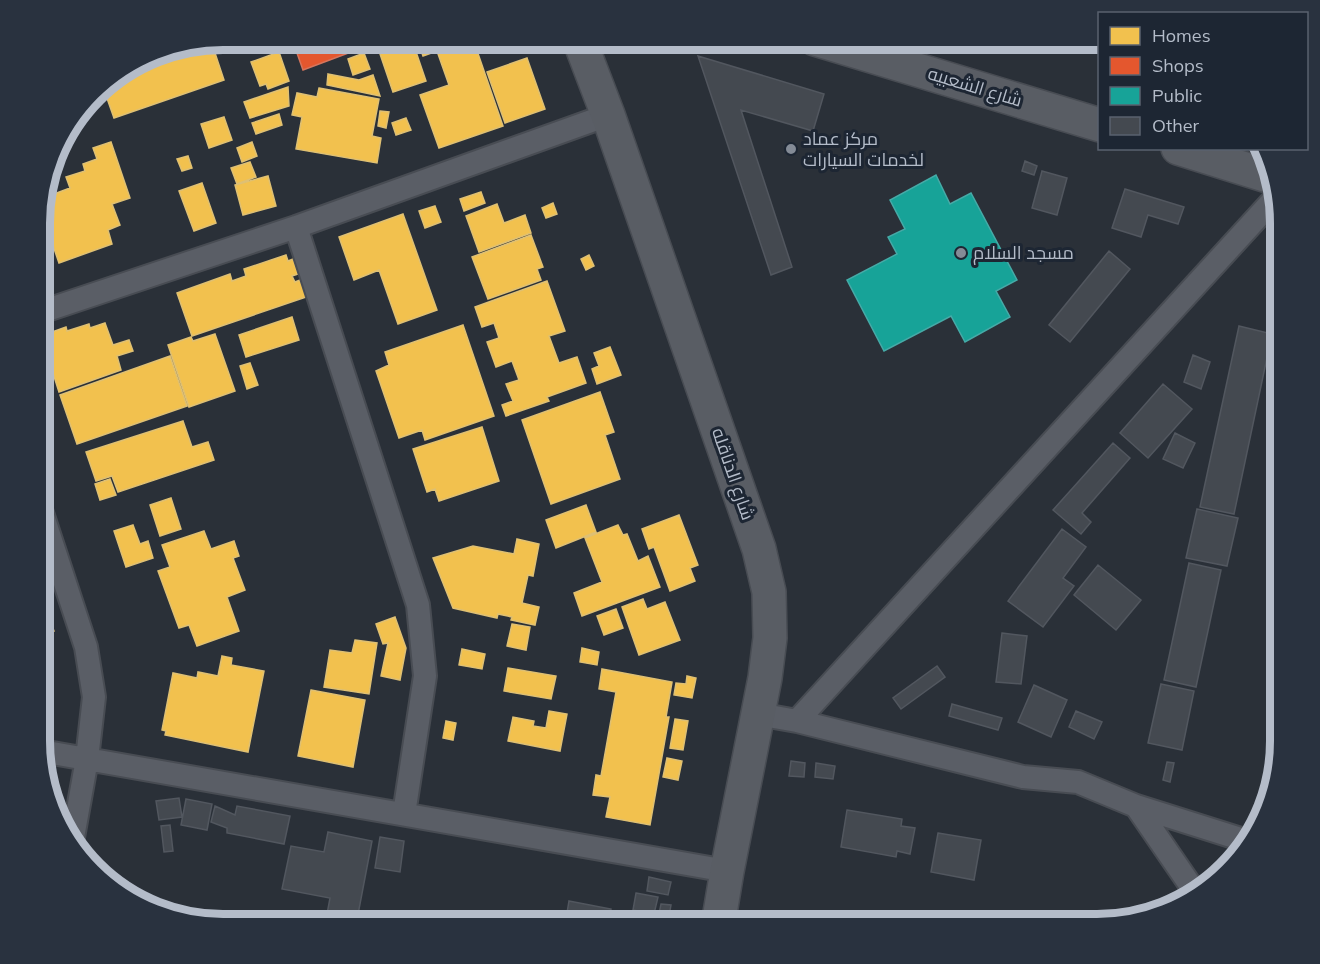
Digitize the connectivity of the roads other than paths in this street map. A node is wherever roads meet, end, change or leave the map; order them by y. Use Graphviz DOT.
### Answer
graph roads {
  1 [pos="583,49"];
  2 [pos="850,50"];
  3 [pos="608,115"];
  4 [pos="1098,124"];
  5 [pos="1184,150"];
  6 [pos="1264,174"];
  7 [pos="1269,205"];
  8 [pos="296,227"];
  9 [pos="50,309"];
  10 [pos="50,540"];
  11 [pos="758,714"];
  12 [pos="797,720"];
  13 [pos="50,753"];
  14 [pos="87,759"];
  15 [pos="1136,806"];
  16 [pos="404,814"];
  17 [pos="74,830"];
  18 [pos="1240,839"];
  19 [pos="727,871"];
  20 [pos="1191,887"];
  21 [pos="720,914"];
  1 -- 3 [label="street, شارع الدناقله"];
  2 -- 4 [label="street, شارع الشعبيه"];
  3 -- 8 [label="street"];
  3 -- 11 [label="street, شارع الدناقله"];
  5 -- 6 [label="street"];
  7 -- 12 [label="street"];
  8 -- 9 [label="street"];
  8 -- 16 [label="street"];
  10 -- 14 [label="street"];
  11 -- 12 [label="street"];
  11 -- 19 [label="street, شارع الدناقله"];
  12 -- 15 [label="street"];
  13 -- 14 [label="street"];
  14 -- 16 [label="street"];
  14 -- 17 [label="street"];
  15 -- 18 [label="street"];
  15 -- 20 [label="street"];
  16 -- 19 [label="street"];
  19 -- 21 [label="street, شارع الدناقله"];
}
